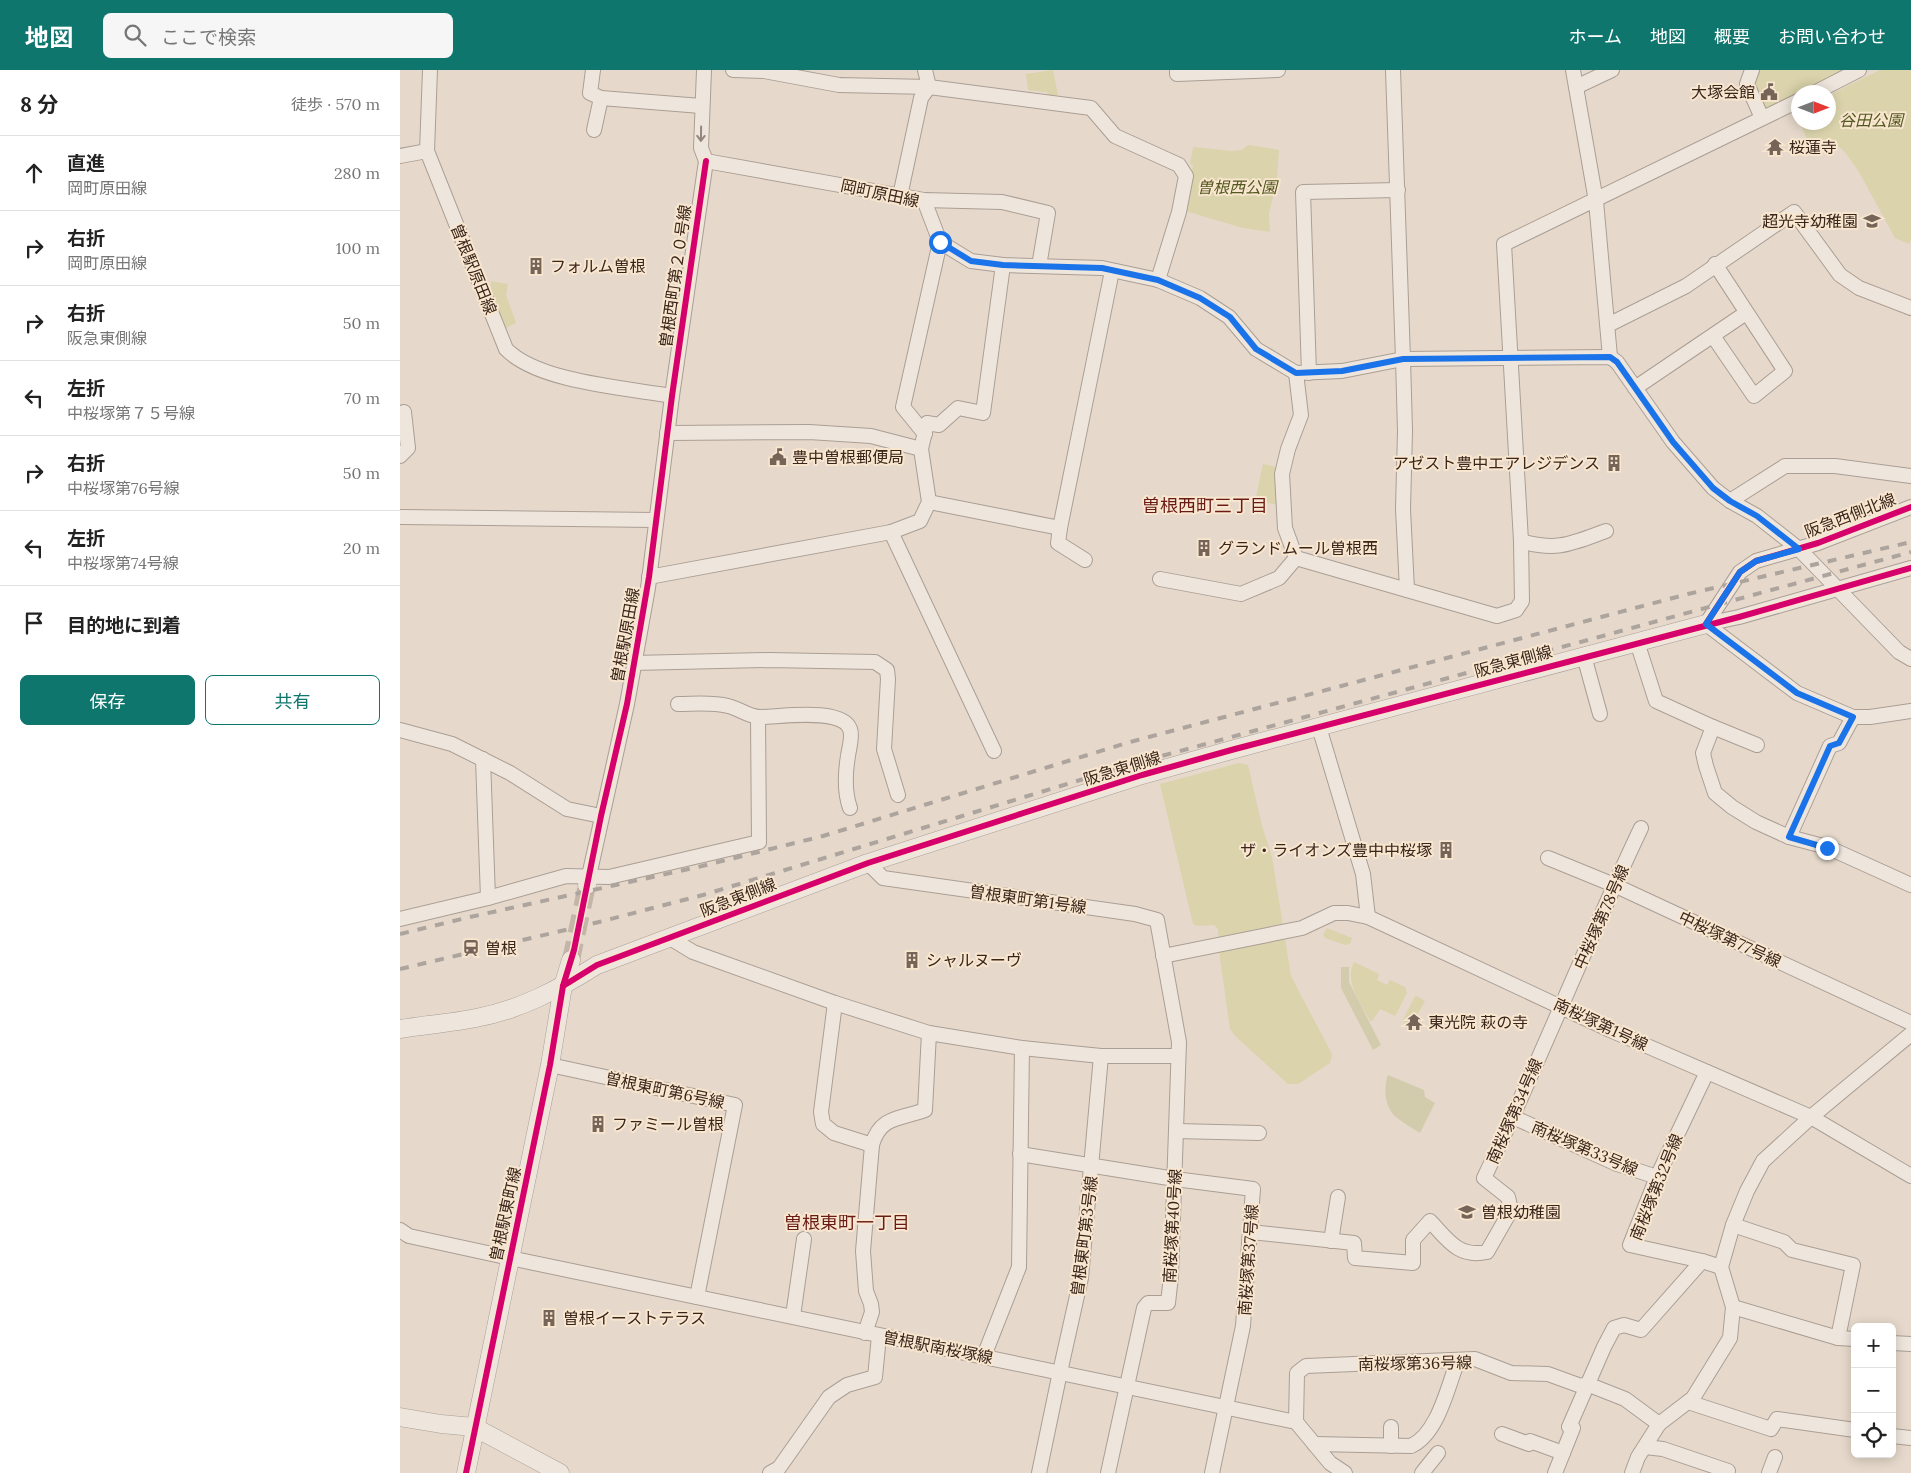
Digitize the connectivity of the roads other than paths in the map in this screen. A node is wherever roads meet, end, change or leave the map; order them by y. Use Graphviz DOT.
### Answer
graph roads {
  1 [pos="430,70"];
  2 [pos="593,70"];
  3 [pos="704,70"];
  4 [pos="732,70"];
  5 [pos="926,70"];
  6 [pos="1177,70"];
  7 [pos="1272,70"];
  8 [pos="1278,70"];
  9 [pos="1393,70"];
  10 [pos="1573,70"];
  11 [pos="1612,70"];
  12 [pos="1752,70"];
  13 [pos="1859,70"];
  14 [pos="1830,85"];
  15 [pos="929,87"];
  16 [pos="1576,87"];
  17 [pos="601,98"];
  18 [pos="1791,104"];
  19 [pos="701,106"];
  20 [pos="1762,118"];
  21 [pos="594,130"];
  22 [pos="427,151"];
  23 [pos="400,156"];
  24 [pos="706,161"];
  25 [pos="1398,190"];
  26 [pos="900,196"];
  27 [pos="924,200"];
  28 [pos="1596,200"];
  29 [pos="940,242"];
  30 [pos="1715,264"];
  31 [pos="1003,265"];
  32 [pos="1039,266"];
  33 [pos="1112,270"];
  34 [pos="1158,280"];
  35 [pos="1911,308"];
  36 [pos="1746,313"];
  37 [pos="1608,325"];
  38 [pos="1713,336"];
  39 [pos="1512,357"];
  40 [pos="1610,357"];
  41 [pos="1403,359"];
  42 [pos="1302,373"];
  43 [pos="1635,388"];
  44 [pos="672,396"];
  45 [pos="404,412"];
  46 [pos="667,433"];
  47 [pos="925,434"];
  48 [pos="921,449"];
  49 [pos="400,456"];
  50 [pos="1911,476"];
  51 [pos="1730,501"];
  52 [pos="929,502"];
  53 [pos="1911,507"];
  54 [pos="400,517"];
  55 [pos="656,520"];
  56 [pos="1060,528"];
  57 [pos="1606,531"];
  58 [pos="891,532"];
  59 [pos="1521,541"];
  60 [pos="1799,549"];
  61 [pos="1296,558"];
  62 [pos="1085,560"];
  63 [pos="1911,568"];
  64 [pos="649,577"];
  65 [pos="1160,579"];
  66 [pos="1839,589"];
  67 [pos="1406,590"];
  68 [pos="1706,624"];
  69 [pos="1637,642"];
  70 [pos="1584,656"];
  71 [pos="1911,659"];
  72 [pos="633,663"];
  73 [pos="678,704"];
  74 [pos="1911,711"];
  75 [pos="1600,714"];
  76 [pos="758,717"];
  77 [pos="1853,717"];
  78 [pos="1319,727"];
  79 [pos="1713,727"];
  80 [pos="400,730"];
  81 [pos="1757,745"];
  82 [pos="994,751"];
  83 [pos="483,759"];
  84 [pos="898,795"];
  85 [pos="850,808"];
  86 [pos="601,816"];
  87 [pos="1641,828"];
  88 [pos="1789,837"];
  89 [pos="1548,858"];
  90 [pos="868,863"];
  91 [pos="588,880"];
  92 [pos="1614,885"];
  93 [pos="1911,885"];
  94 [pos="488,898"];
  95 [pos="1368,917"];
  96 [pos="400,919"];
  97 [pos="670,938"];
  98 [pos="1164,956"];
  99 [pos="571,960"];
  100 [pos="563,986"];
  101 [pos="835,1003"];
  102 [pos="1561,1006"];
  103 [pos="1911,1023"];
  104 [pos="400,1029"];
  105 [pos="929,1032"];
  106 [pos="1911,1034"];
  107 [pos="1022,1048"];
  108 [pos="1101,1056"];
  109 [pos="1178,1056"];
  110 [pos="550,1065"];
  111 [pos="1707,1072"];
  112 [pos="1513,1117"];
  113 [pos="1811,1117"];
  114 [pos="1176,1131"];
  115 [pos="1259,1133"];
  116 [pos="872,1145"];
  117 [pos="1020,1154"];
  118 [pos="1092,1166"];
  119 [pos="1657,1176"];
  120 [pos="1911,1176"];
  121 [pos="1175,1179"];
  122 [pos="1338,1198"];
  123 [pos="1733,1225"];
  124 [pos="400,1230"];
  125 [pos="1251,1232"];
  126 [pos="804,1239"];
  127 [pos="1331,1241"];
  128 [pos="510,1258"];
  129 [pos="1702,1261"];
  130 [pos="1721,1267"];
  131 [pos="697,1297"];
  132 [pos="1733,1307"];
  133 [pos="792,1316"];
  134 [pos="864,1332"];
  135 [pos="879,1336"];
  136 [pos="1838,1338"];
  137 [pos="1851,1339"];
  138 [pos="1896,1343"];
  139 [pos="1911,1344"];
  140 [pos="984,1356"];
  141 [pos="1458,1360"];
  142 [pos="1060,1372"];
  143 [pos="1587,1384"];
  144 [pos="1127,1386"];
  145 [pos="1688,1402"];
  146 [pos="1225,1408"];
  147 [pos="400,1417"];
  148 [pos="1296,1422"];
  149 [pos="1659,1424"];
  150 [pos="474,1427"];
  151 [pos="1391,1427"];
  152 [pos="1851,1429"];
  153 [pos="1502,1434"];
  154 [pos="1896,1436"];
  155 [pos="1911,1438"];
  156 [pos="1314,1444"];
  157 [pos="1391,1446"];
  158 [pos="1644,1447"];
  159 [pos="1438,1454"];
  160 [pos="1563,1454"];
  161 [pos="1775,1457"];
  162 [pos="466,1473"];
  163 [pos="560,1473"];
  164 [pos="770,1473"];
  165 [pos="1039,1473"];
  166 [pos="1108,1473"];
  167 [pos="1212,1473"];
  168 [pos="1345,1473"];
  169 [pos="1422,1473"];
  170 [pos="1555,1473"];
  171 [pos="1632,1473"];
  172 [pos="1727,1473"];
  173 [pos="1769,1473"];
  1 -- 22 [label="street, 曽根駅原田線"];
  2 -- 17 [label="street"];
  3 -- 19 [label="street"];
  4 -- 15 [label="street"];
  5 -- 15 [label="street"];
  6 -- 7 [label="street"];
  7 -- 8 [label="street"];
  9 -- 25 [label="street"];
  10 -- 16 [label="street"];
  11 -- 16 [label="street"];
  12 -- 20 [label="street"];
  13 -- 14 [label="street"];
  15 -- 26 [label="street"];
  15 -- 34 [label="street"];
  16 -- 28 [label="street"];
  17 -- 19 [label="street"];
  17 -- 21 [label="street"];
  18 -- 20 [label="street"];
  19 -- 24 [label="street, one-way"];
  20 -- 28 [label="street"];
  22 -- 23 [label="street"];
  22 -- 44 [label="street, 曽根駅原田線"];
  24 -- 26 [label="street, 岡町原田線"];
  24 -- 44 [label="street, 曽根西町第２０号線"];
  25 -- 41 [label="street"];
  25 -- 42 [label="street"];
  26 -- 27 [label="street, 岡町原田線"];
  27 -- 29 [label="street, 岡町原田線"];
  27 -- 32 [label="street"];
  28 -- 37 [label="street"];
  28 -- 39 [label="street"];
  29 -- 31 [label="street"];
  29 -- 47 [label="street"];
  30 -- 35 [label="street"];
  30 -- 36 [label="street"];
  30 -- 37 [label="street"];
  31 -- 32 [label="street"];
  31 -- 47 [label="street"];
  32 -- 33 [label="street"];
  33 -- 34 [label="street"];
  33 -- 56 [label="street"];
  34 -- 42 [label="street"];
  36 -- 38 [label="street"];
  36 -- 38 [label="street"];
  37 -- 40 [label="street"];
  38 -- 43 [label="street"];
  39 -- 40 [label="street"];
  39 -- 41 [label="street"];
  39 -- 59 [label="street"];
  40 -- 43 [label="street"];
  41 -- 42 [label="street"];
  41 -- 67 [label="street"];
  42 -- 61 [label="street"];
  43 -- 51 [label="street"];
  44 -- 46 [label="street, 曽根駅原田線"];
  45 -- 49 [label="street"];
  46 -- 48 [label="street"];
  46 -- 55 [label="street, 曽根駅原田線"];
  47 -- 48 [label="street"];
  48 -- 52 [label="street"];
  50 -- 51 [label="street"];
  51 -- 60 [label="street"];
  52 -- 56 [label="street"];
  52 -- 58 [label="street"];
  53 -- 60 [label="street, 阪急西側北線"];
  54 -- 55 [label="street"];
  55 -- 64 [label="street, 曽根駅原田線"];
  56 -- 62 [label="street"];
  57 -- 59 [label="street"];
  58 -- 64 [label="street"];
  58 -- 82 [label="street"];
  59 -- 67 [label="street"];
  60 -- 66 [label="street"];
  60 -- 68 [label="street"];
  61 -- 65 [label="street"];
  61 -- 67 [label="street"];
  63 -- 66 [label="street, 阪急東側線"];
  64 -- 72 [label="street, 曽根駅原田線"];
  66 -- 68 [label="street, 阪急東側線"];
  66 -- 71 [label="street"];
  68 -- 69 [label="street, 阪急東側線"];
  68 -- 77 [label="street"];
  69 -- 70 [label="street, 阪急東側線"];
  69 -- 79 [label="street"];
  70 -- 75 [label="street"];
  70 -- 78 [label="street, 阪急東側線"];
  72 -- 84 [label="street"];
  72 -- 86 [label="street, 曽根駅原田線"];
  73 -- 76 [label="street"];
  74 -- 77 [label="street"];
  76 -- 85 [label="street"];
  76 -- 91 [label="street"];
  77 -- 88 [label="street"];
  78 -- 90 [label="street, 阪急東側線"];
  78 -- 95 [label="street"];
  79 -- 81 [label="street"];
  79 -- 88 [label="street"];
  80 -- 83 [label="street"];
  83 -- 86 [label="street"];
  83 -- 94 [label="street"];
  86 -- 91 [label="street, 曽根駅原田線"];
  87 -- 92 [label="street, 中桜塚第78号線"];
  88 -- 93 [label="street"];
  89 -- 92 [label="street, 中桜塚第77号線"];
  90 -- 97 [label="street, 阪急東側線"];
  90 -- 98 [label="street, 曽根東町第1号線"];
  91 -- 94 [label="street"];
  92 -- 102 [label="street, 中桜塚第78号線"];
  92 -- 103 [label="street, 中桜塚第77号線"];
  94 -- 96 [label="street"];
  95 -- 98 [label="street, 南桜塚第1号線"];
  95 -- 102 [label="street, 南桜塚第1号線"];
  97 -- 100 [label="street, 阪急東側線"];
  97 -- 101 [label="street"];
  98 -- 109 [label="street, 南桜塚第40号線"];
  99 -- 100 [label="street, 曽根駅東町線"];
  100 -- 104 [label="street, 阪急東側線"];
  100 -- 110 [label="street, 曽根駅東町線"];
  101 -- 105 [label="street"];
  101 -- 116 [label="street"];
  102 -- 111 [label="street, 南桜塚第1号線"];
  102 -- 112 [label="street, 南桜塚第34号線"];
  105 -- 107 [label="street"];
  105 -- 116 [label="street"];
  106 -- 113 [label="street"];
  107 -- 108 [label="street"];
  107 -- 117 [label="street"];
  108 -- 109 [label="street"];
  108 -- 118 [label="street, 曽根東町第3号線"];
  109 -- 114 [label="street, 南桜塚第40号線"];
  110 -- 128 [label="street, 曽根駅東町線"];
  110 -- 131 [label="street, 曽根東町第6号線"];
  111 -- 113 [label="street, 南桜塚第1号線"];
  111 -- 119 [label="street, 南桜塚第32号線"];
  112 -- 119 [label="street, 南桜塚第33号線"];
  112 -- 127 [label="street, 南桜塚第34号線"];
  113 -- 120 [label="street, 南桜塚第1号線"];
  113 -- 123 [label="street"];
  114 -- 115 [label="street"];
  114 -- 121 [label="street, 南桜塚第40号線"];
  116 -- 134 [label="street"];
  117 -- 118 [label="street"];
  117 -- 140 [label="street"];
  118 -- 121 [label="street"];
  118 -- 142 [label="street, 曽根東町第3号線"];
  119 -- 129 [label="street, 南桜塚第32号線"];
  121 -- 125 [label="street, 南桜塚第37号線"];
  121 -- 144 [label="street, 南桜塚第40号線"];
  122 -- 127 [label="street"];
  123 -- 130 [label="street"];
  123 -- 136 [label="street"];
  124 -- 128 [label="street, 曽根駅南桜塚線"];
  125 -- 127 [label="street"];
  125 -- 146 [label="street, 南桜塚第37号線"];
  126 -- 133 [label="street"];
  128 -- 131 [label="street, 曽根駅南桜塚線"];
  128 -- 150 [label="street, 曽根駅東町線"];
  129 -- 130 [label="street, 南桜塚第32号線"];
  129 -- 143 [label="street"];
  130 -- 132 [label="street"];
  131 -- 133 [label="street, 曽根駅南桜塚線"];
  132 -- 136 [label="street"];
  132 -- 145 [label="street"];
  133 -- 134 [label="street, 曽根駅南桜塚線"];
  134 -- 135 [label="street, 曽根駅南桜塚線"];
  135 -- 140 [label="street, 曽根駅南桜塚線"];
  135 -- 164 [label="street"];
  136 -- 137 [label="street"];
  138 -- 139 [label="street"];
  140 -- 142 [label="street, 曽根駅南桜塚線"];
  141 -- 143 [label="street, 南桜塚第36号線"];
  141 -- 148 [label="street, 南桜塚第36号線"];
  141 -- 157 [label="street"];
  142 -- 144 [label="street, 曽根駅南桜塚線"];
  142 -- 165 [label="street, 曽根東町第3号線"];
  143 -- 149 [label="street, 南桜塚第36号線"];
  143 -- 160 [label="street"];
  144 -- 146 [label="street, 曽根駅南桜塚線"];
  144 -- 166 [label="street, 南桜塚第40号線"];
  145 -- 149 [label="street"];
  145 -- 152 [label="street"];
  146 -- 148 [label="street, 曽根駅南桜塚線"];
  146 -- 167 [label="street, 南桜塚第37号線"];
  147 -- 150 [label="street"];
  148 -- 156 [label="street"];
  149 -- 158 [label="street"];
  150 -- 162 [label="street, 曽根駅東町線"];
  150 -- 163 [label="street"];
  151 -- 157 [label="street"];
  153 -- 160 [label="street"];
  154 -- 155 [label="street"];
  156 -- 157 [label="street"];
  156 -- 168 [label="street"];
  158 -- 171 [label="street"];
  158 -- 172 [label="street"];
  159 -- 169 [label="street"];
  160 -- 170 [label="street"];
  161 -- 173 [label="street"];
}
